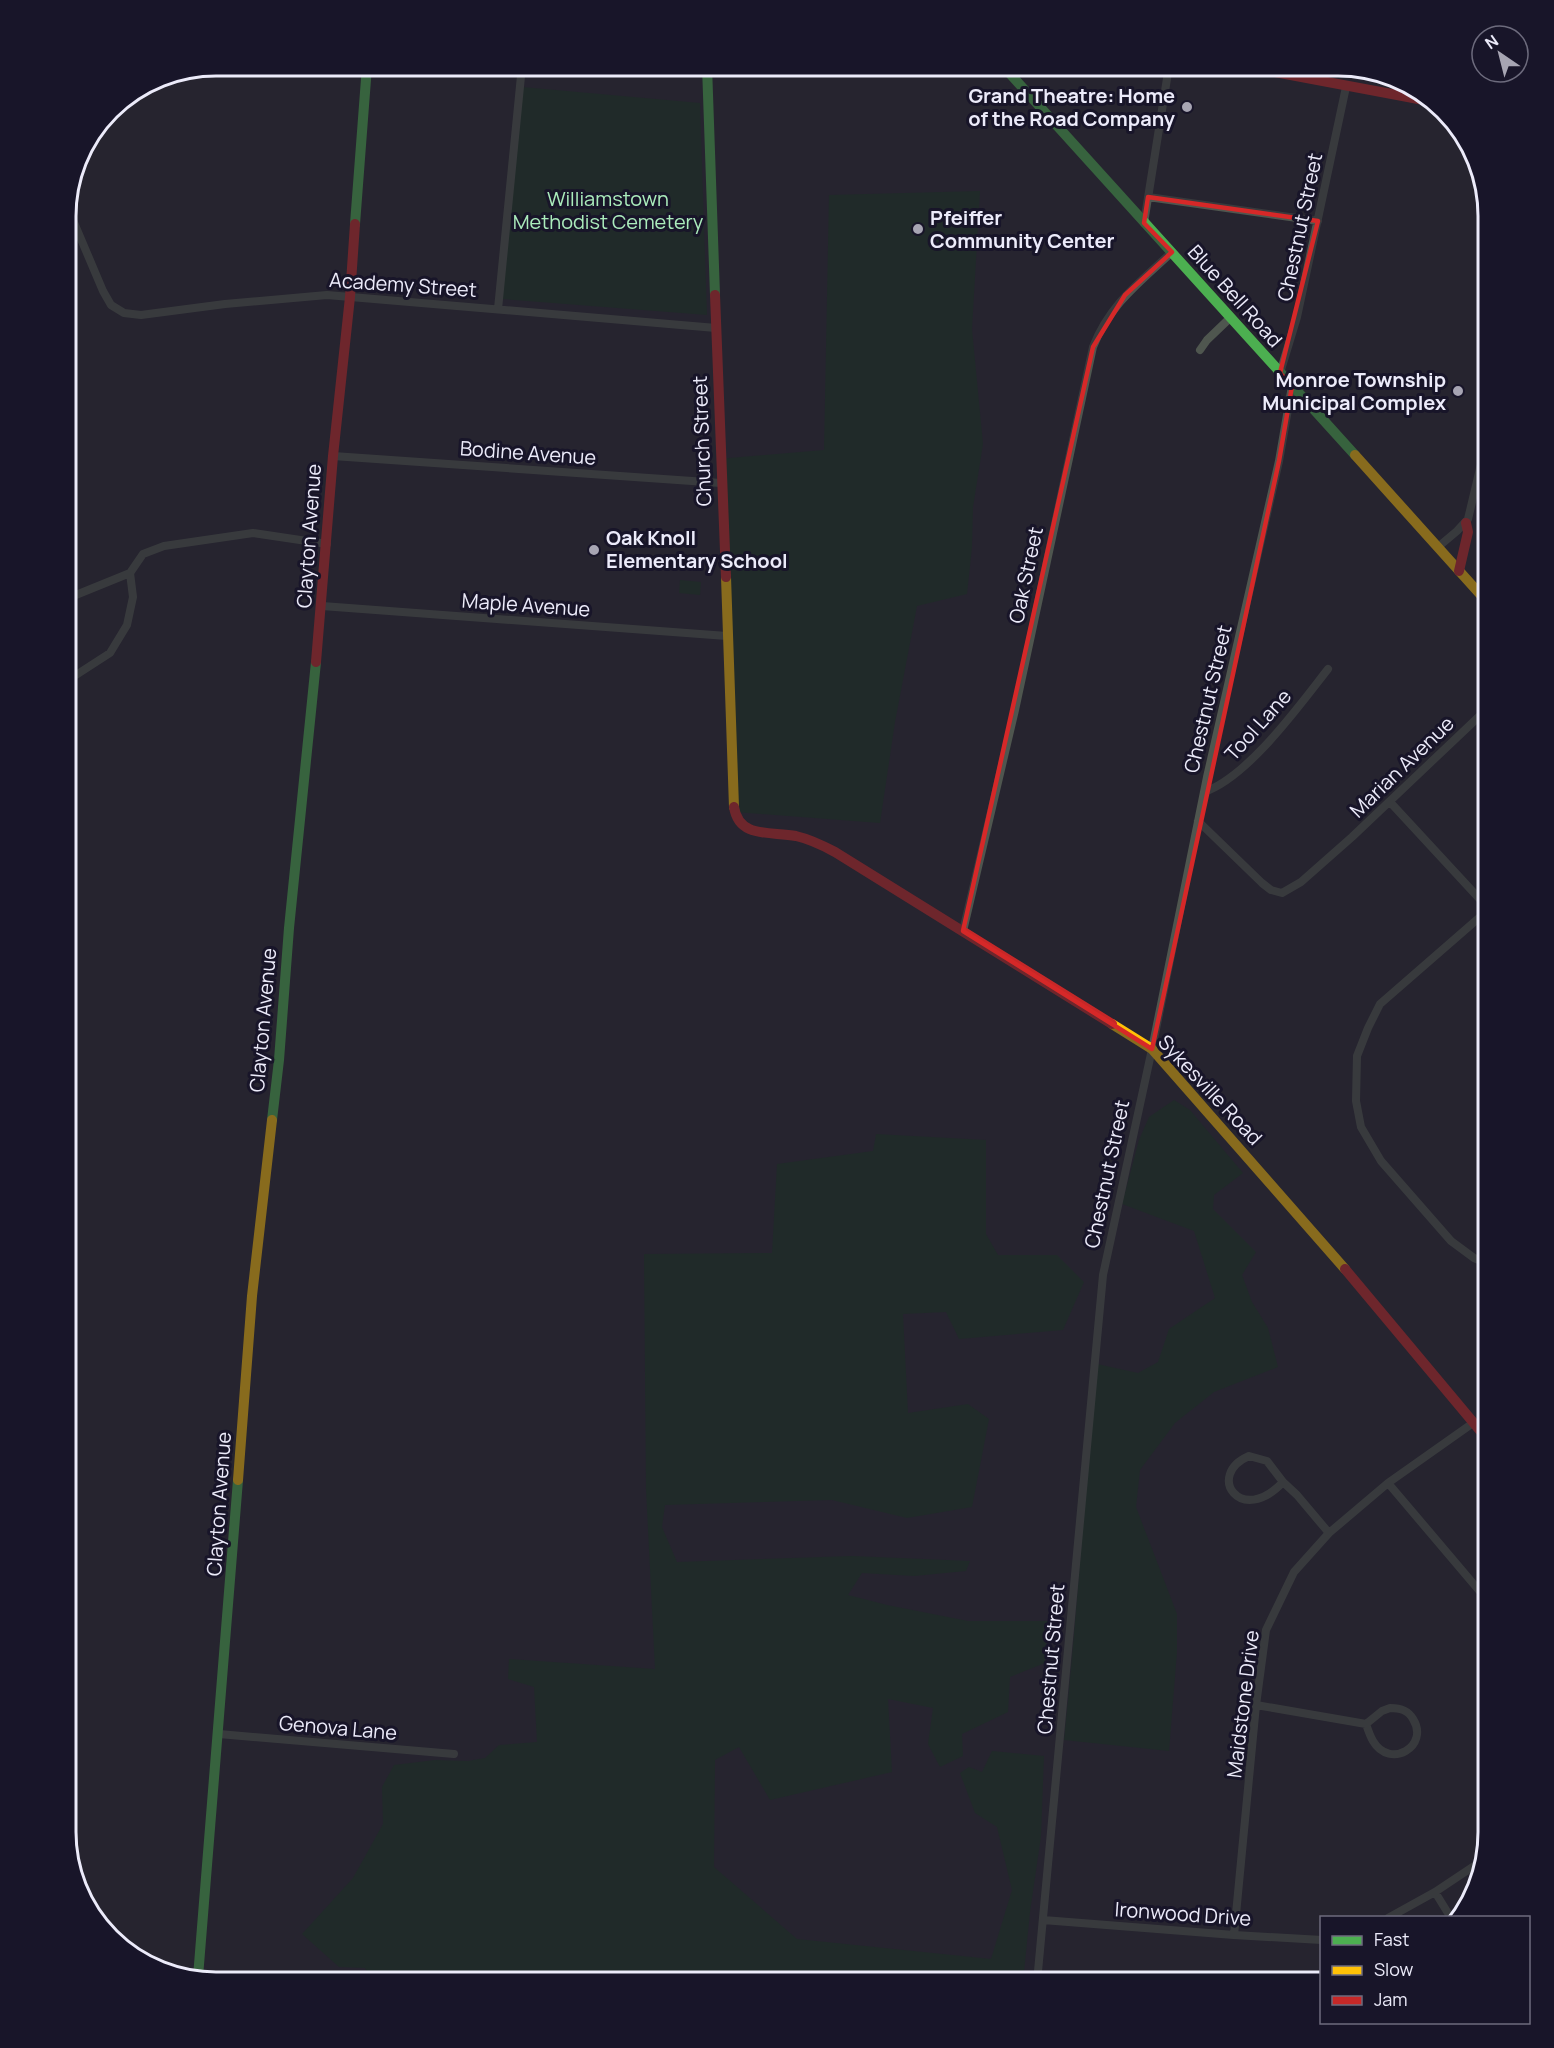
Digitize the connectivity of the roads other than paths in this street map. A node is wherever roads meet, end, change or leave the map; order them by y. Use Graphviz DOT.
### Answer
graph roads {
  1 [pos="366,77"];
  2 [pos="521,77"];
  3 [pos="707,77"];
  4 [pos="1013,77"];
  5 [pos="1167,77"];
  6 [pos="1296,77"];
  7 [pos="1346,87"];
  8 [pos="1402,93"];
  9 [pos="1148,197"];
  10 [pos="1318,221"];
  11 [pos="1144,223"];
  12 [pos="77,229"];
  13 [pos="1172,252"];
  14 [pos="350,297"];
  15 [pos="498,309"];
  16 [pos="1230,318"];
  17 [pos="716,328"];
  18 [pos="1200,350"];
  19 [pos="1280,374"];
  20 [pos="1292,386"];
  21 [pos="333,456"];
  22 [pos="1478,479"];
  23 [pos="721,483"];
  24 [pos="1466,523"];
  25 [pos="327,544"];
  26 [pos="1438,547"];
  27 [pos="1459,571"];
  28 [pos="130,573"];
  29 [pos="1478,592"];
  30 [pos="77,595"];
  31 [pos="322,606"];
  32 [pos="727,636"];
  33 [pos="1328,669"];
  34 [pos="77,675"];
  35 [pos="1478,718"];
  36 [pos="1204,792"];
  37 [pos="1390,802"];
  38 [pos="734,814"];
  39 [pos="1198,822"];
  40 [pos="1478,898"];
  41 [pos="1478,918"];
  42 [pos="963,932"];
  43 [pos="1152,1049"];
  44 [pos="1478,1260"];
  45 [pos="1473,1423"];
  46 [pos="1478,1429"];
  47 [pos="1283,1482"];
  48 [pos="1388,1483"];
  49 [pos="1329,1533"];
  50 [pos="1478,1589"];
  51 [pos="1256,1706"];
  52 [pos="1366,1724"];
  53 [pos="219,1734"];
  54 [pos="454,1754"];
  55 [pos="1473,1866"];
  56 [pos="1435,1892"];
  57 [pos="1450,1915"];
  58 [pos="1390,1916"];
  59 [pos="1043,1920"];
  60 [pos="1234,1935"];
  61 [pos="1320,1940"];
  62 [pos="199,1970"];
  63 [pos="1038,1972"];
  1 -- 14 [label="street, Clayton Avenue"];
  2 -- 15 [label="street"];
  3 -- 17 [label="street, Church Street"];
  4 -- 11 [label="street, Blue Bell Road"];
  5 -- 9 [label="street"];
  6 -- 7 [label="street"];
  7 -- 8 [label="street"];
  7 -- 10 [label="street, Chestnut Street"];
  9 -- 10 [label="street"];
  9 -- 11 [label="street"];
  10 -- 19 [label="street, Chestnut Street"];
  11 -- 13 [label="street, Blue Bell Road"];
  12 -- 14 [label="street, Academy Street"];
  13 -- 16 [label="street, Blue Bell Road"];
  13 -- 42 [label="street, Oak Street"];
  14 -- 15 [label="street, Academy Street"];
  14 -- 21 [label="street, Clayton Avenue"];
  15 -- 17 [label="street, Academy Street"];
  16 -- 18 [label="street"];
  16 -- 19 [label="street, Blue Bell Road"];
  17 -- 23 [label="street, Church Street"];
  19 -- 20 [label="street, Blue Bell Road"];
  20 -- 26 [label="street, Blue Bell Road"];
  20 -- 36 [label="street, Chestnut Street"];
  21 -- 23 [label="street, Bodine Avenue"];
  21 -- 25 [label="street, Clayton Avenue"];
  22 -- 24 [label="street"];
  23 -- 32 [label="street, Church Street"];
  24 -- 26 [label="street"];
  24 -- 27 [label="street"];
  25 -- 28 [label="street"];
  25 -- 31 [label="street, Clayton Avenue"];
  26 -- 27 [label="street, Blue Bell Road"];
  27 -- 29 [label="street, Blue Bell Road"];
  28 -- 30 [label="street"];
  28 -- 34 [label="street"];
  31 -- 32 [label="street, Maple Avenue"];
  31 -- 53 [label="street, Clayton Avenue"];
  32 -- 38 [label="street, Church Street"];
  33 -- 36 [label="street, Tool Lane"];
  35 -- 37 [label="street, Marian Avenue"];
  36 -- 39 [label="street, Chestnut Street"];
  37 -- 39 [label="street, Marian Avenue"];
  37 -- 40 [label="street"];
  38 -- 42 [label="street, Sykesville Road"];
  39 -- 43 [label="street, Chestnut Street"];
  41 -- 44 [label="street"];
  42 -- 43 [label="street, Sykesville Road"];
  43 -- 45 [label="street, Sykesville Road"];
  43 -- 59 [label="street, Chestnut Street"];
  45 -- 46 [label="street, Sykesville Road"];
  45 -- 48 [label="street, Maidstone Drive"];
  47 -- 47 [label="street"];
  47 -- 49 [label="street"];
  48 -- 49 [label="street, Maidstone Drive"];
  48 -- 50 [label="street"];
  49 -- 51 [label="street, Maidstone Drive"];
  51 -- 52 [label="street"];
  51 -- 60 [label="street, Maidstone Drive"];
  52 -- 52 [label="street"];
  53 -- 54 [label="street, Genova Lane"];
  53 -- 62 [label="street, Clayton Avenue"];
  55 -- 56 [label="street"];
  56 -- 57 [label="street"];
  56 -- 58 [label="street"];
  59 -- 60 [label="street, Ironwood Drive"];
  59 -- 63 [label="street, Chestnut Street"];
  60 -- 61 [label="street, Ironwood Drive"];
}
